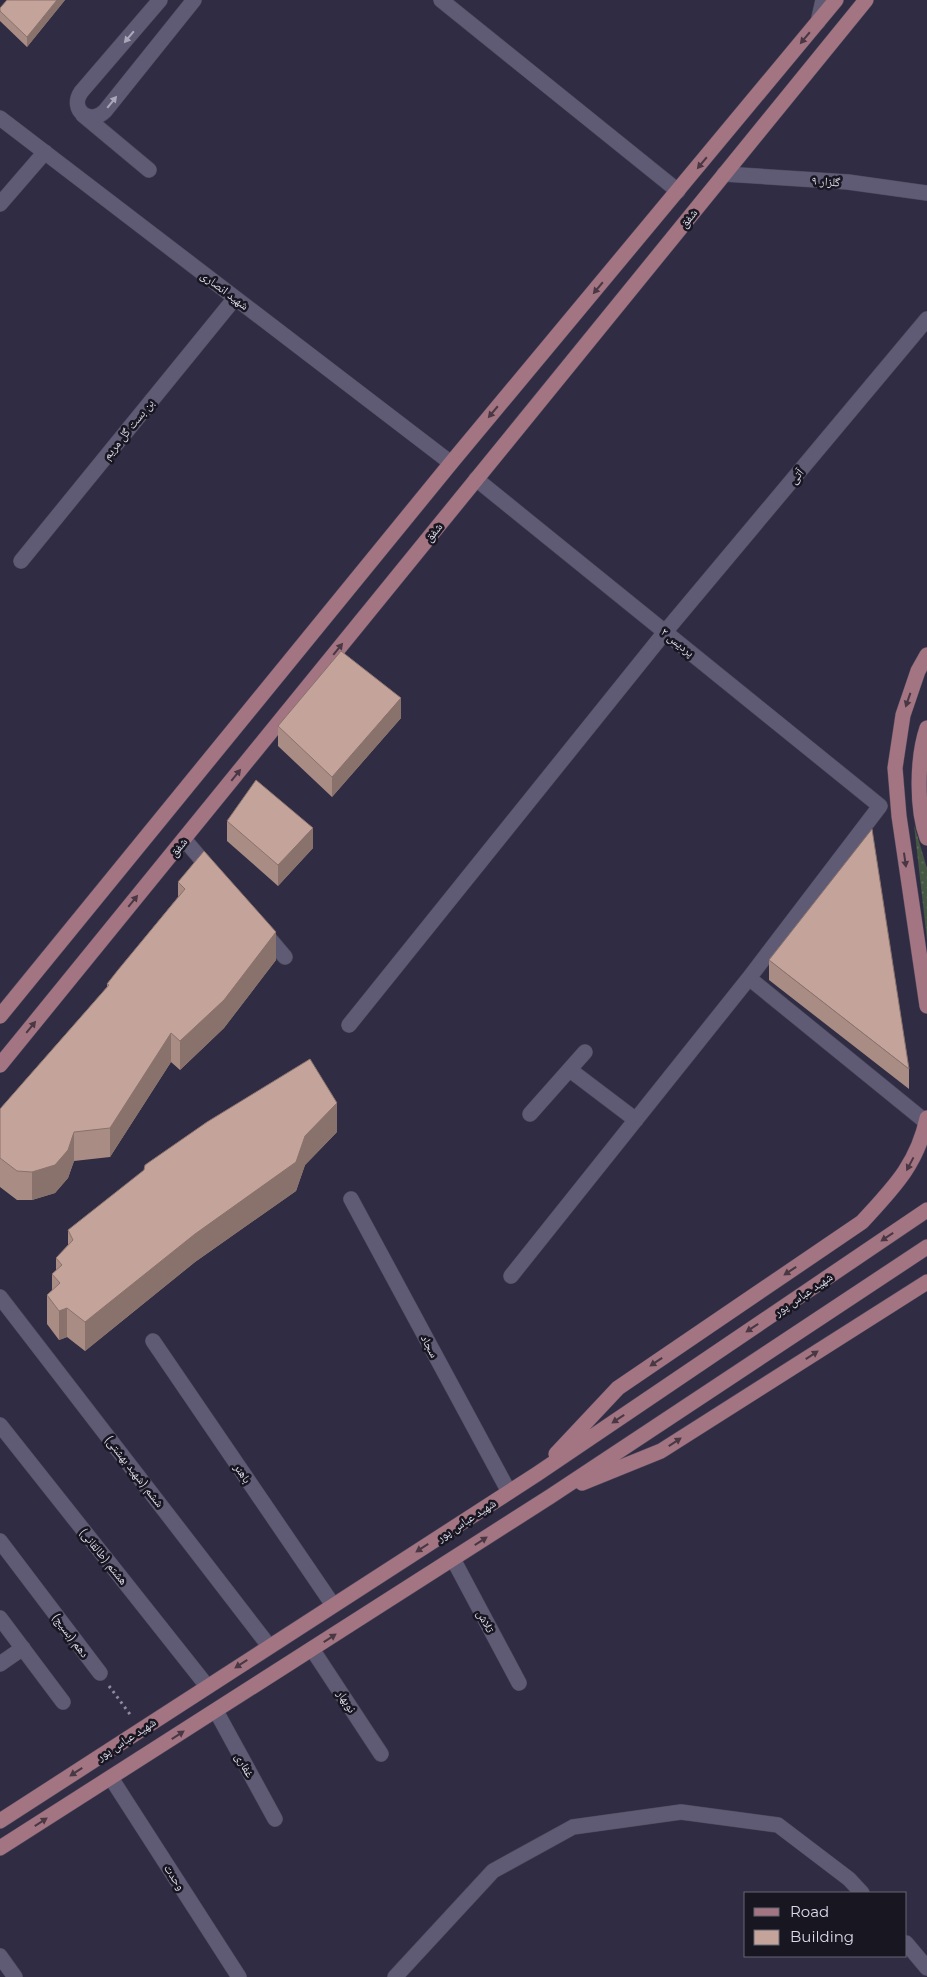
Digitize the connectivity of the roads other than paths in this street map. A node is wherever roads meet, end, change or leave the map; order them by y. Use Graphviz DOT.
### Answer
graph roads {
  1 [pos="160,0"];
  2 [pos="194,0"];
  3 [pos="441,0"];
  4 [pos="823,0"];
  5 [pos="836,0"];
  6 [pos="866,0"];
  7 [pos="818,22"];
  8 [pos="83,115"];
  9 [pos="0,118"];
  10 [pos="45,152"];
  11 [pos="149,170"];
  12 [pos="724,174"];
  13 [pos="678,192"];
  14 [pos="927,193"];
  15 [pos="0,204"];
  16 [pos="235,298"];
  17 [pos="927,320"];
  18 [pos="451,463"];
  19 [pos="476,479"];
  20 [pos="20,561"];
  21 [pos="665,632"];
  22 [pos="927,655"];
  23 [pos="927,728"];
  24 [pos="927,838"];
  25 [pos="184,839"];
  26 [pos="222,884"];
  27 [pos="254,920"];
  28 [pos="285,957"];
  29 [pos="749,978"];
  30 [pos="927,1006"];
  31 [pos="0,1016"];
  32 [pos="349,1025"];
  33 [pos="585,1052"];
  34 [pos="0,1065"];
  35 [pos="570,1070"];
  36 [pos="530,1114"];
  37 [pos="636,1120"];
  38 [pos="927,1120"];
  39 [pos="351,1199"];
  40 [pos="927,1210"];
  41 [pos="927,1247"];
  42 [pos="511,1276"];
  43 [pos="927,1282"];
  44 [pos="0,1297"];
  45 [pos="153,1340"];
  46 [pos="0,1426"];
  47 [pos="537,1474"];
  48 [pos="509,1492"];
  49 [pos="551,1496"];
  50 [pos="0,1541"];
  51 [pos="453,1558"];
  52 [pos="333,1605"];
  53 [pos="0,1618"];
  54 [pos="269,1646"];
  55 [pos="23,1648"];
  56 [pos="312,1649"];
  57 [pos="0,1664"];
  58 [pos="100,1673"];
  59 [pos="519,1683"];
  60 [pos="208,1686"];
  61 [pos="64,1702"];
  62 [pos="216,1711"];
  63 [pos="381,1754"];
  64 [pos="110,1778"];
  65 [pos="275,1819"];
  66 [pos="0,1821"];
  67 [pos="0,1848"];
  68 [pos="861,1892"];
  69 [pos="907,1945"];
  70 [pos="0,1956"];
  71 [pos="927,1968"];
  72 [pos="15,1977"];
  73 [pos="239,1977"];
  74 [pos="396,1977"];
  1 -- 8 [label="street, one-way"];
  8 -- 2 [label="street, one-way"];
  3 -- 13 [label="street"];
  4 -- 7 [label="street"];
  5 -- 7 [label="main road, شفق"];
  6 -- 12 [label="main road, شفق"];
  7 -- 13 [label="main road, شفق, one-way"];
  8 -- 11 [label="street"];
  9 -- 10 [label="street, شهید انصاری"];
  10 -- 15 [label="street"];
  10 -- 16 [label="street, شهید انصاری"];
  12 -- 14 [label="street, گلزار ۹"];
  12 -- 19 [label="main road, شفق"];
  13 -- 18 [label="main road, شفق, one-way"];
  16 -- 18 [label="street, شهید انصاری"];
  16 -- 20 [label="street, بن بست گل مریم"];
  17 -- 21 [label="street, آتی"];
  18 -- 31 [label="main road, شفق"];
  19 -- 21 [label="street, پردیس ۲"];
  25 -- 19 [label="main road, شفق, one-way"];
  21 -- 29 [label="street, پردیس ۲"];
  21 -- 32 [label="street, آتی"];
  22 -- 30 [label="main road, one-way"];
  23 -- 24 [label="main road"];
  25 -- 26 [label="street"];
  34 -- 25 [label="main road, شفق, one-way"];
  27 -- 28 [label="street"];
  29 -- 37 [label="street"];
  29 -- 38 [label="street"];
  33 -- 35 [label="street"];
  35 -- 36 [label="street"];
  35 -- 37 [label="street"];
  37 -- 42 [label="street"];
  38 -- 47 [label="main road, one-way"];
  39 -- 48 [label="street, سجاد"];
  40 -- 47 [label="main road, شهید عباس پور, one-way"];
  41 -- 49 [label="main road, شهید عباس پور"];
  49 -- 43 [label="main road, one-way"];
  44 -- 54 [label="street, ششم (شهید بهشتی)"];
  45 -- 52 [label="street, باهنر"];
  46 -- 60 [label="street, هشتم (طالقانی)"];
  47 -- 48 [label="main road, شهید عباس پور"];
  48 -- 52 [label="main road, شهید عباس پور, one-way"];
  51 -- 49 [label="main road, شهید عباس پور, one-way"];
  50 -- 58 [label="street, دهم (بسیج)"];
  56 -- 51 [label="main road, شهید عباس پور, one-way"];
  51 -- 59 [label="street, تلاش"];
  52 -- 54 [label="main road, شهید عباس پور"];
  53 -- 55 [label="street"];
  54 -- 60 [label="main road, شهید عباس پور, one-way"];
  55 -- 57 [label="street"];
  55 -- 61 [label="street"];
  56 -- 62 [label="main road, شهید عباس پور"];
  56 -- 63 [label="street, نوبهار"];
  60 -- 66 [label="main road, شهید عباس پور, one-way"];
  64 -- 62 [label="main road, شهید عباس پور, one-way"];
  62 -- 65 [label="street, غفاری"];
  67 -- 64 [label="main road, شهید عباس پور, one-way"];
  64 -- 73 [label="street, وحدت"];
  68 -- 74 [label="street"];
  69 -- 71 [label="street"];
  70 -- 72 [label="street"];
}
